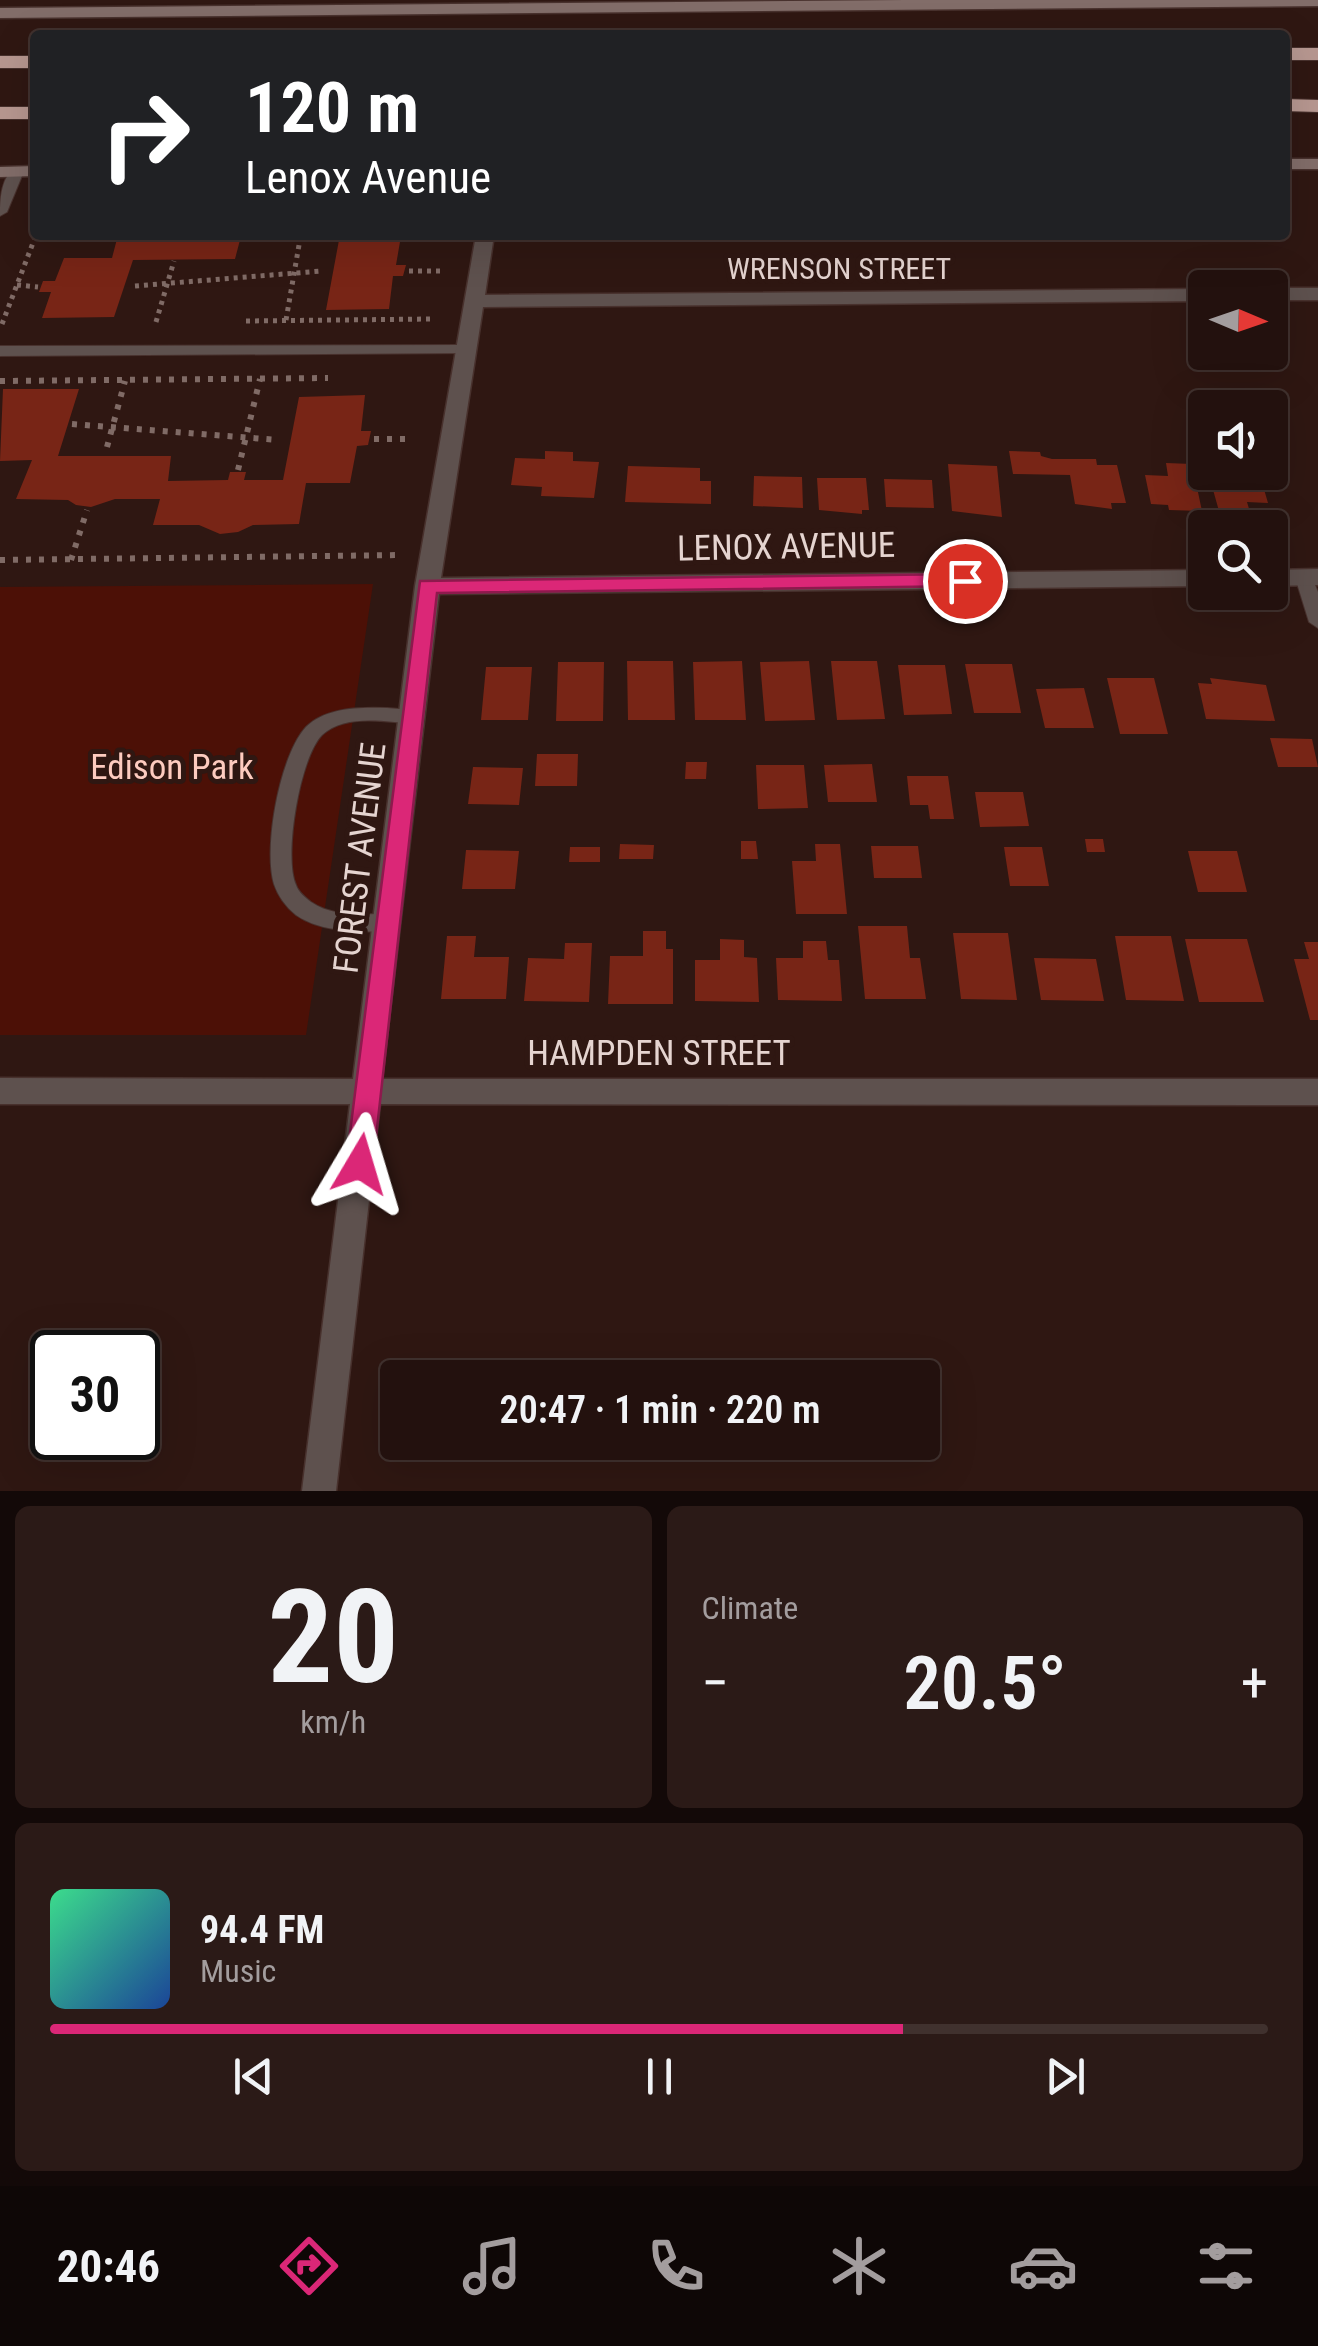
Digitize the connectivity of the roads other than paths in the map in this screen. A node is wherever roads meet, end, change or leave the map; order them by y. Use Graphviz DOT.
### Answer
graph roads {
  1 [pos="1318,1"];
  2 [pos="523,4"];
  3 [pos="70,6"];
  4 [pos="0,13"];
  5 [pos="1290,54"];
  6 [pos="1318,54"];
  7 [pos="0,62"];
  8 [pos="30,62"];
  9 [pos="1290,105"];
  10 [pos="1318,106"];
  11 [pos="1290,164"];
  12 [pos="1318,164"];
  13 [pos="17,171"];
  14 [pos="0,212"];
  15 [pos="484,240"];
  16 [pos="1288,294"];
  17 [pos="1318,294"];
  18 [pos="1188,295"];
  19 [pos="474,301"];
  20 [pos="465,350"];
  21 [pos="0,351"];
  22 [pos="1311,577"];
  23 [pos="1188,578"];
  24 [pos="427,586"];
  25 [pos="1318,622"];
  26 [pos="412,717"];
  27 [pos="387,923"];
  28 [pos="369,1090"];
  29 [pos="0,1091"];
  30 [pos="1318,1092"];
  31 [pos="320,1491"];
  1 -- 2 [label="main road"];
  2 -- 3 [label="main road"];
  3 -- 4 [label="main road"];
  5 -- 6 [label="highway"];
  7 -- 8 [label="highway"];
  9 -- 10 [label="highway"];
  11 -- 12 [label="main road"];
  13 -- 14 [label="lane"];
  15 -- 19 [label="street, FOREST AVENUE"];
  16 -- 17 [label="street"];
  18 -- 19 [label="street, WRENSON STREET"];
  19 -- 20 [label="street, FOREST AVENUE"];
  20 -- 21 [label="lane"];
  20 -- 24 [label="street, FOREST AVENUE"];
  22 -- 25 [label="lane"];
  23 -- 24 [label="street, LENOX AVENUE"];
  24 -- 26 [label="street, FOREST AVENUE"];
  26 -- 27 [label="street, FOREST AVENUE"];
  26 -- 27 [label="lane"];
  27 -- 28 [label="street, FOREST AVENUE"];
  28 -- 29 [label="street, HAMPDEN STREET"];
  28 -- 30 [label="street, HAMPDEN STREET"];
  28 -- 31 [label="street, FOREST AVENUE"];
}
